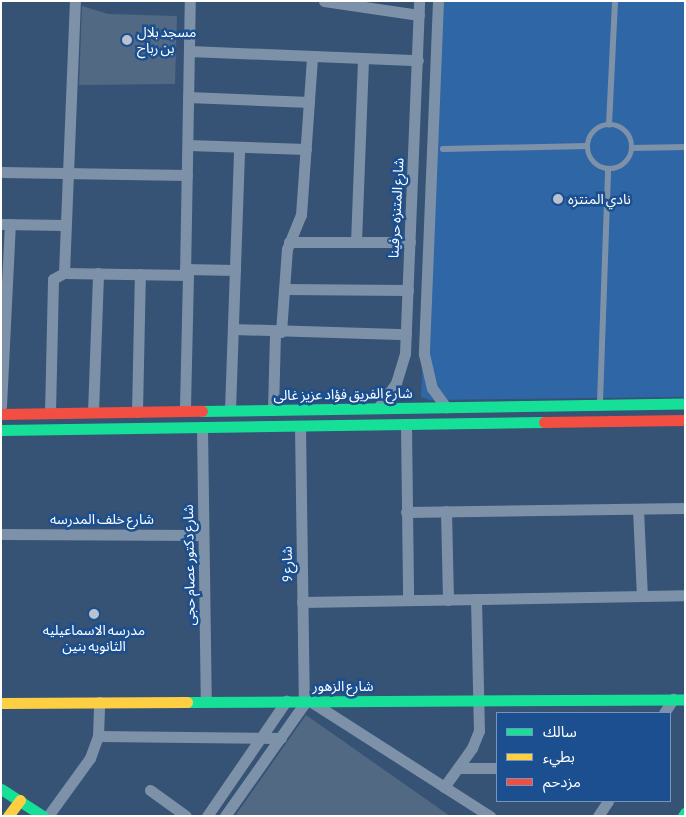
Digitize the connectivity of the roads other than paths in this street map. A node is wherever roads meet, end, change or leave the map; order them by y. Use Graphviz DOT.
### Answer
graph roads {
  1 [pos="75,1"];
  2 [pos="190,1"];
  3 [pos="324,1"];
  4 [pos="420,1"];
  5 [pos="438,1"];
  6 [pos="615,1"];
  7 [pos="343,3"];
  8 [pos="419,15"];
  9 [pos="190,51"];
  10 [pos="312,56"];
  11 [pos="363,58"];
  12 [pos="418,60"];
  13 [pos="188,97"];
  14 [pos="309,102"];
  15 [pos="609,125"];
  16 [pos="188,145"];
  17 [pos="588,146"];
  18 [pos="239,147"];
  19 [pos="685,147"];
  20 [pos="632,148"];
  21 [pos="306,149"];
  22 [pos="443,149"];
  23 [pos="608,170"];
  24 [pos="1,172"];
  25 [pos="67,173"];
  26 [pos="187,175"];
  27 [pos="6,224"];
  28 [pos="65,225"];
  29 [pos="289,242"];
  30 [pos="356,242"];
  31 [pos="410,248"];
  32 [pos="427,254"];
  33 [pos="235,270"];
  34 [pos="64,272"];
  35 [pos="185,272"];
  36 [pos="98,273"];
  37 [pos="140,274"];
  38 [pos="284,289"];
  39 [pos="408,290"];
  40 [pos="3,323"];
  41 [pos="233,329"];
  42 [pos="278,331"];
  43 [pos="406,334"];
  44 [pos="685,404"];
  45 [pos="600,405"];
  46 [pos="613,405"];
  47 [pos="1,406"];
  48 [pos="529,406"];
  49 [pos="446,407"];
  50 [pos="378,408"];
  51 [pos="230,410"];
  52 [pos="273,410"];
  53 [pos="184,411"];
  54 [pos="93,412"];
  55 [pos="106,412"];
  56 [pos="137,412"];
  57 [pos="50,413"];
  58 [pos="1,414"];
  59 [pos="685,420"];
  60 [pos="614,423"];
  61 [pos="530,424"];
  62 [pos="406,425"];
  63 [pos="300,426"];
  64 [pos="202,428"];
  65 [pos="106,429"];
  66 [pos="1,430"];
  67 [pos="685,508"];
  68 [pos="638,509"];
  69 [pos="406,512"];
  70 [pos="446,512"];
  71 [pos="1,534"];
  72 [pos="203,534"];
  73 [pos="685,595"];
  74 [pos="642,596"];
  75 [pos="476,599"];
  76 [pos="408,600"];
  77 [pos="448,600"];
  78 [pos="302,602"];
  79 [pos="679,699"];
  80 [pos="478,700"];
  81 [pos="286,701"];
  82 [pos="307,701"];
  83 [pos="99,702"];
  84 [pos="206,702"];
  85 [pos="1,703"];
  86 [pos="665,712"];
  87 [pos="98,736"];
  88 [pos="262,737"];
  89 [pos="280,738"];
  90 [pos="458,768"];
  91 [pos="496,768"];
  92 [pos="444,787"];
  93 [pos="1,789"];
  94 [pos="150,790"];
  95 [pos="20,800"];
  96 [pos="607,802"];
  97 [pos="1,811"];
  98 [pos="27,811"];
  99 [pos="8,816"];
  100 [pos="43,816"];
  101 [pos="48,816"];
  102 [pos="186,816"];
  103 [pos="207,816"];
  104 [pos="225,816"];
  105 [pos="490,816"];
  106 [pos="598,816"];
  1 -- 25 [label="street"];
  2 -- 9 [label="street"];
  3 -- 7 [label="street"];
  4 -- 8 [label="street, شارع المتنزه حرفينا"];
  5 -- 32 [label="street"];
  6 -- 15 [label="lane"];
  7 -- 8 [label="street"];
  8 -- 12 [label="street, شارع المتنزه حرفينا"];
  9 -- 10 [label="street"];
  9 -- 13 [label="street"];
  10 -- 11 [label="street"];
  10 -- 14 [label="street"];
  11 -- 12 [label="street"];
  11 -- 30 [label="street"];
  12 -- 31 [label="street, شارع المتنزه حرفينا"];
  13 -- 14 [label="street"];
  13 -- 16 [label="street"];
  14 -- 21 [label="street"];
  15 -- 17 [label="lane"];
  15 -- 20 [label="lane"];
  16 -- 18 [label="street"];
  16 -- 26 [label="street"];
  17 -- 22 [label="lane"];
  17 -- 23 [label="lane"];
  18 -- 21 [label="street"];
  18 -- 33 [label="street"];
  19 -- 20 [label="lane"];
  20 -- 23 [label="lane"];
  21 -- 29 [label="street"];
  23 -- 45 [label="lane"];
  24 -- 25 [label="street"];
  25 -- 26 [label="street"];
  25 -- 28 [label="street"];
  26 -- 35 [label="street"];
  27 -- 28 [label="street"];
  27 -- 40 [label="street"];
  28 -- 34 [label="street"];
  29 -- 30 [label="street"];
  29 -- 38 [label="street"];
  30 -- 31 [label="street"];
  31 -- 32 [label="street"];
  31 -- 39 [label="street, شارع المتنزه حرفينا"];
  32 -- 49 [label="street"];
  33 -- 35 [label="street"];
  33 -- 41 [label="street"];
  34 -- 36 [label="street"];
  34 -- 57 [label="street"];
  35 -- 37 [label="street"];
  35 -- 53 [label="street"];
  36 -- 37 [label="street"];
  36 -- 54 [label="street"];
  37 -- 56 [label="street"];
  38 -- 39 [label="street"];
  38 -- 42 [label="street"];
  39 -- 43 [label="street, شارع المتنزه حرفينا"];
  40 -- 47 [label="street"];
  41 -- 42 [label="street"];
  41 -- 51 [label="street"];
  42 -- 43 [label="street"];
  42 -- 52 [label="street"];
  43 -- 50 [label="street, شارع المتنزه حرفينا"];
  44 -- 46 [label="street, شارع الفريق فؤاد عزيز غالى"];
  45 -- 46 [label="street, شارع الفريق فؤاد عزيز غالى"];
  45 -- 48 [label="street, شارع الفريق فؤاد عزيز غالى"];
  46 -- 60 [label="street"];
  48 -- 49 [label="street, شارع الفريق فؤاد عزيز غالى"];
  48 -- 61 [label="street"];
  49 -- 50 [label="street, شارع الفريق فؤاد عزيز غالى"];
  50 -- 52 [label="street, شارع الفريق فؤاد عزيز غالى"];
  51 -- 52 [label="street, شارع الفريق فؤاد عزيز غالى"];
  51 -- 53 [label="street, شارع الفريق فؤاد عزيز غالى"];
  53 -- 56 [label="street, شارع الفريق فؤاد عزيز غالى"];
  54 -- 55 [label="street, شارع الفريق فؤاد عزيز غالى"];
  54 -- 57 [label="street, شارع الفريق فؤاد عزيز غالى"];
  55 -- 56 [label="street, شارع الفريق فؤاد عزيز غالى"];
  55 -- 65 [label="street"];
  57 -- 58 [label="street, شارع الفريق فؤاد عزيز غالى"];
  59 -- 60 [label="street"];
  60 -- 61 [label="street"];
  61 -- 62 [label="street"];
  62 -- 63 [label="street"];
  62 -- 69 [label="street"];
  63 -- 64 [label="street"];
  63 -- 78 [label="street, شارع 9"];
  64 -- 65 [label="street"];
  64 -- 72 [label="street, شارع دكتور عصام حجى"];
  65 -- 66 [label="street"];
  67 -- 68 [label="street"];
  68 -- 70 [label="street"];
  68 -- 74 [label="street"];
  69 -- 70 [label="street"];
  69 -- 76 [label="street"];
  70 -- 77 [label="street"];
  71 -- 72 [label="street, شارع خلف المدرسه"];
  72 -- 84 [label="street, شارع دكتور عصام حجى"];
  73 -- 74 [label="street"];
  74 -- 75 [label="street"];
  75 -- 77 [label="street"];
  75 -- 80 [label="street"];
  76 -- 77 [label="street"];
  76 -- 78 [label="street"];
  78 -- 82 [label="street, شارع 9"];
  79 -- 80 [label="street, شارع الزهور"];
  79 -- 86 [label="street"];
  80 -- 82 [label="street, شارع الزهور"];
  80 -- 90 [label="street"];
  81 -- 82 [label="street, شارع الزهور"];
  81 -- 84 [label="street, شارع الزهور"];
  81 -- 88 [label="street"];
  82 -- 89 [label="street"];
  82 -- 92 [label="street"];
  83 -- 84 [label="street, شارع الزهور"];
  83 -- 85 [label="street, شارع الزهور"];
  83 -- 87 [label="street"];
  87 -- 88 [label="street"];
  87 -- 101 [label="street"];
  88 -- 89 [label="street"];
  88 -- 103 [label="street"];
  89 -- 104 [label="street"];
  90 -- 91 [label="street"];
  90 -- 92 [label="street"];
  92 -- 105 [label="street"];
  93 -- 95 [label="street"];
  94 -- 102 [label="street"];
  95 -- 98 [label="street"];
  95 -- 99 [label="street"];
  96 -- 106 [label="street"];
  97 -- 99 [label="street"];
  98 -- 100 [label="street"];
}
